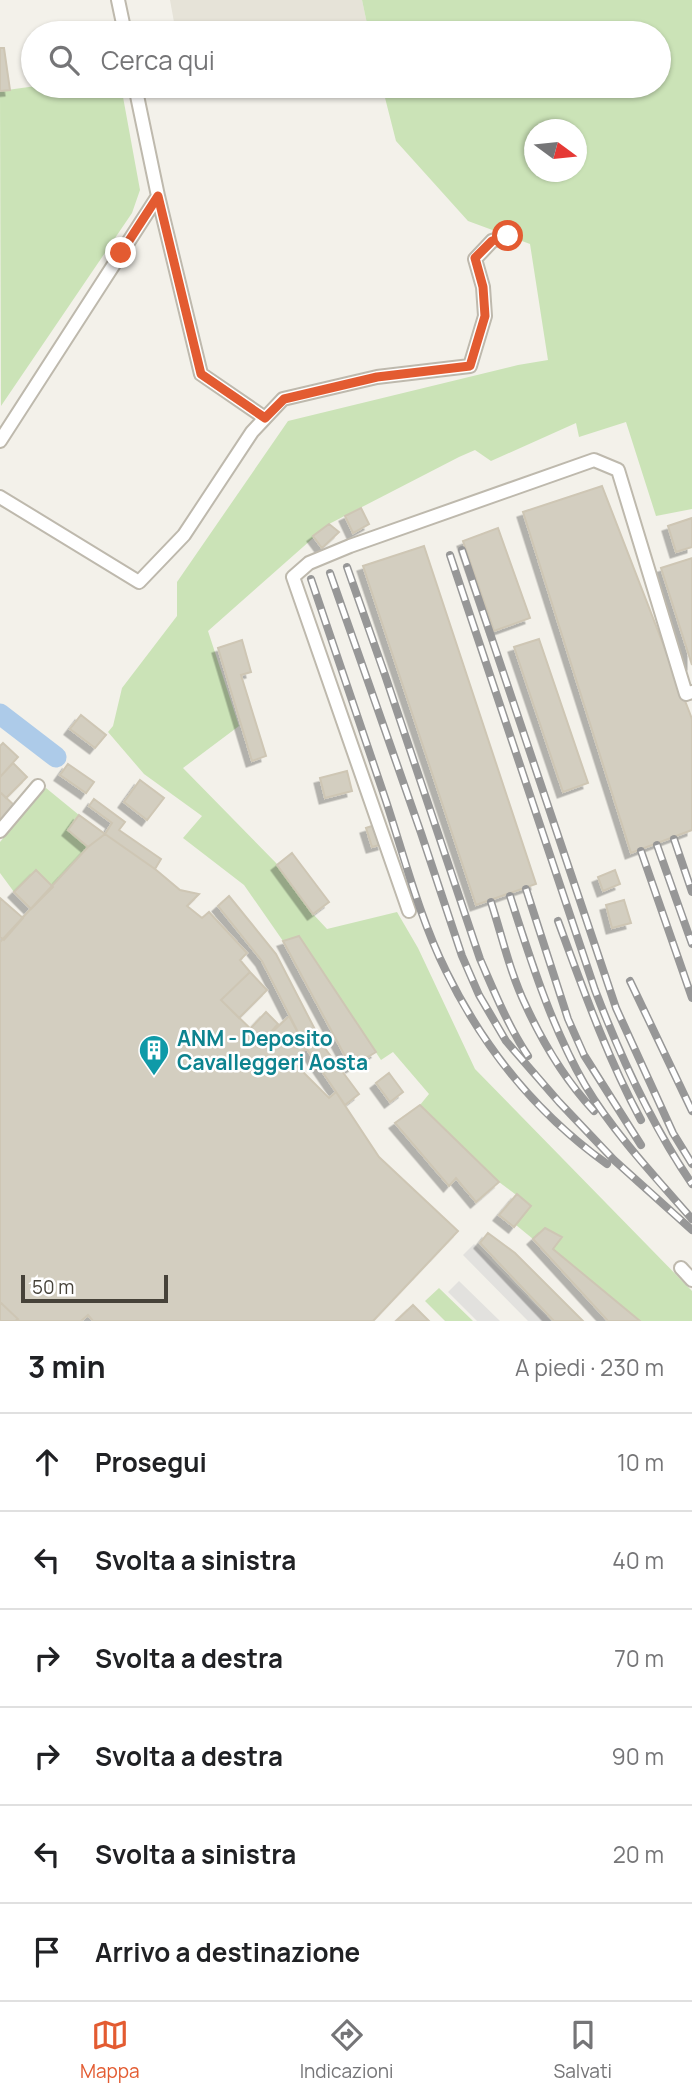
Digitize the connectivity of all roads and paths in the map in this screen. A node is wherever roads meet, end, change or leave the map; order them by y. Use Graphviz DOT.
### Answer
graph roads {
  1 [pos="118,0"];
  2 [pos="122,21"];
  3 [pos="138,98"];
  4 [pos="158,196"];
  5 [pos="508,236"];
  6 [pos="265,418"];
  7 [pos="5,421"];
  8 [pos="0,441"];
  9 [pos="0,497"];
  10 [pos="692,692"];
  11 [pos="38,786"];
  12 [pos="0,831"];
  13 [pos="410,911"];
  14 [pos="681,1268"];
  15 [pos="692,1280"];
  1 -- 2 [label="lane"];
  3 -- 4 [label="lane"];
  4 -- 6 [label="lane"];
  4 -- 7 [label="lane"];
  5 -- 6 [label="lane"];
  6 -- 9 [label="lane"];
  7 -- 8 [label="lane"];
  10 -- 13 [label="lane"];
  11 -- 12 [label="lane"];
  14 -- 15 [label="lane"];
}
